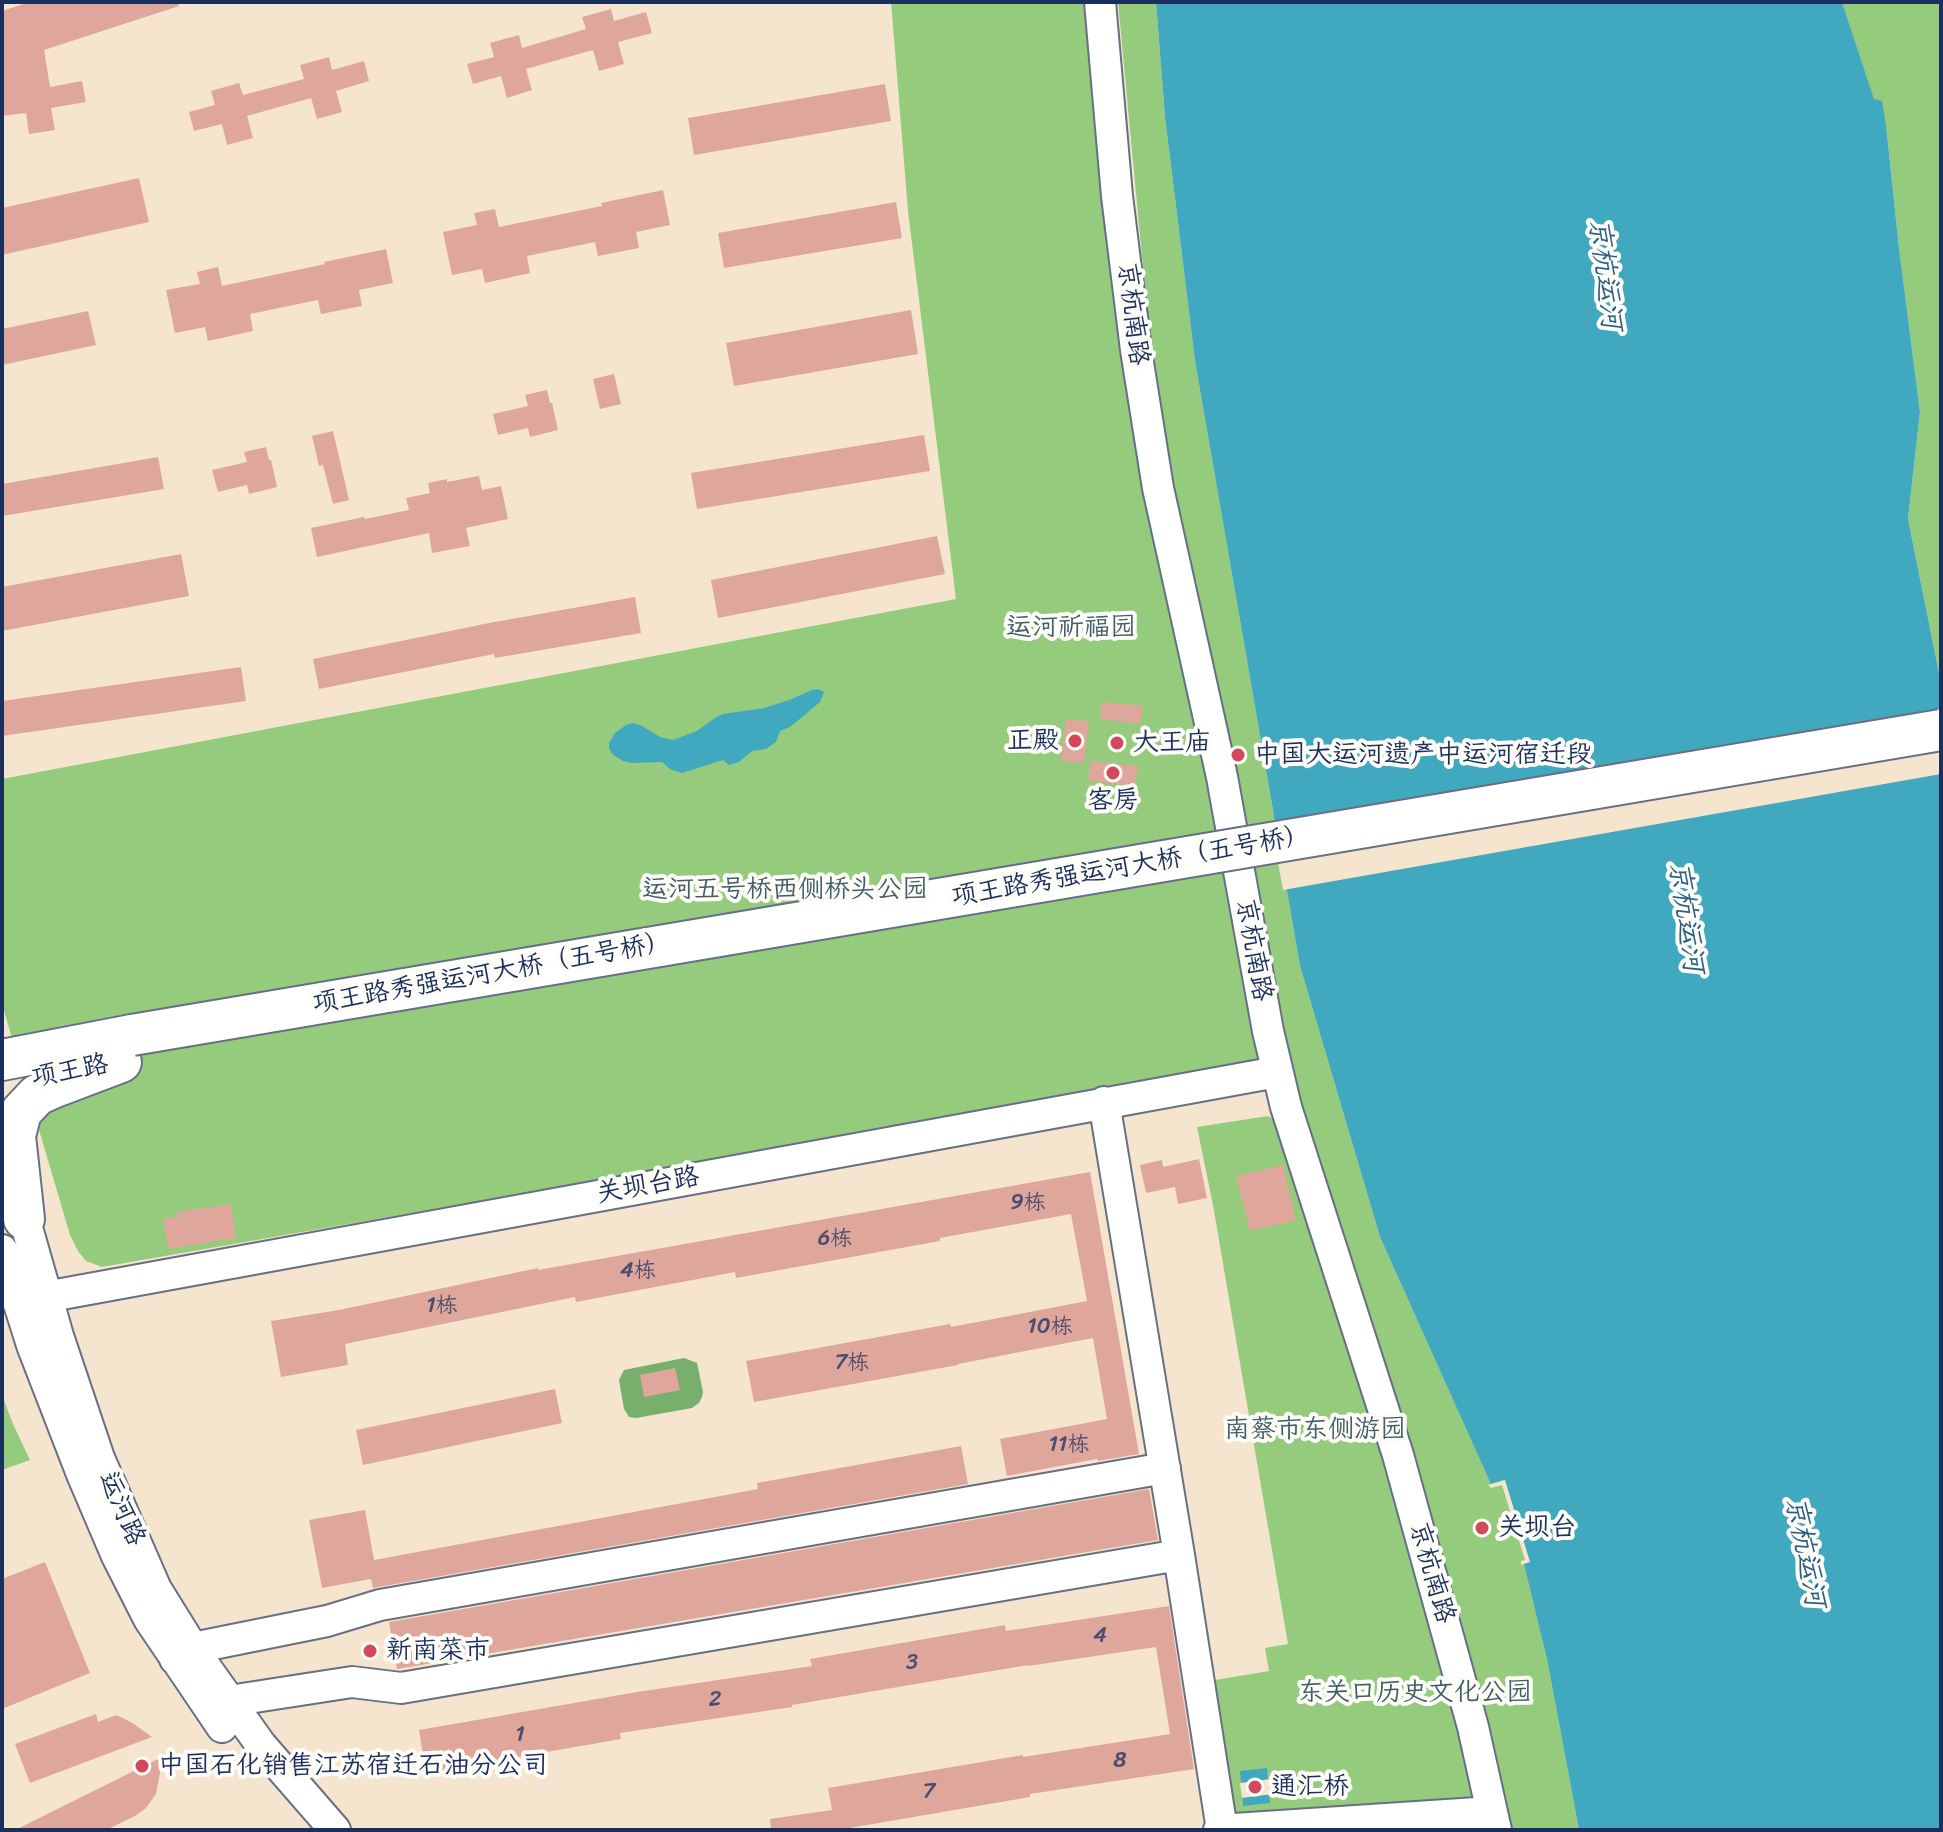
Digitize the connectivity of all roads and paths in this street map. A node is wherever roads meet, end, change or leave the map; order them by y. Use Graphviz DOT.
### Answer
graph roads {
  1 [pos="1100,2"];
  2 [pos="1941,730"];
  3 [pos="1941,758"];
  4 [pos="2,1038"];
  5 [pos="126,1049"];
  6 [pos="2,1060"];
  7 [pos="1277,1072"];
  8 [pos="2,1085"];
  9 [pos="1104,1102"];
  10 [pos="2,1141"];
  11 [pos="13,1235"];
  12 [pos="32,1299"];
  13 [pos="1165,1468"];
  14 [pos="1179,1555"];
  15 [pos="184,1653"];
  16 [pos="220,1706"];
  17 [pos="1494,1821"];
  18 [pos="308,1830"];
  19 [pos="335,1830"];
  20 [pos="1220,1830"];
  1 -- 7 [label="street, 京杭南路"];
  2 -- 5 [label="main road, 项王路秀强运河大桥（五号桥）, bridge"];
  3 -- 5 [label="main road, 项王路秀强运河大桥（五号桥）"];
  4 -- 5 [label="main road"];
  5 -- 6 [label="main road, 项王路"];
  5 -- 8 [label="main road, 项王路"];
  5 -- 11 [label="main road"];
  7 -- 9 [label="street, 关坝台路"];
  7 -- 17 [label="street, 京杭南路"];
  9 -- 12 [label="street, 关坝台路"];
  9 -- 13 [label="street"];
  10 -- 11 [label="street, 运河路"];
  11 -- 12 [label="street, 运河路"];
  12 -- 15 [label="street, 运河路"];
  13 -- 14 [label="street"];
  13 -- 15 [label="street"];
  14 -- 16 [label="street"];
  14 -- 20 [label="street"];
  15 -- 16 [label="street, 运河路"];
  16 -- 18 [label="street, 运河路"];
  16 -- 19 [label="street, 运河路"];
  17 -- 20 [label="street"];
}
